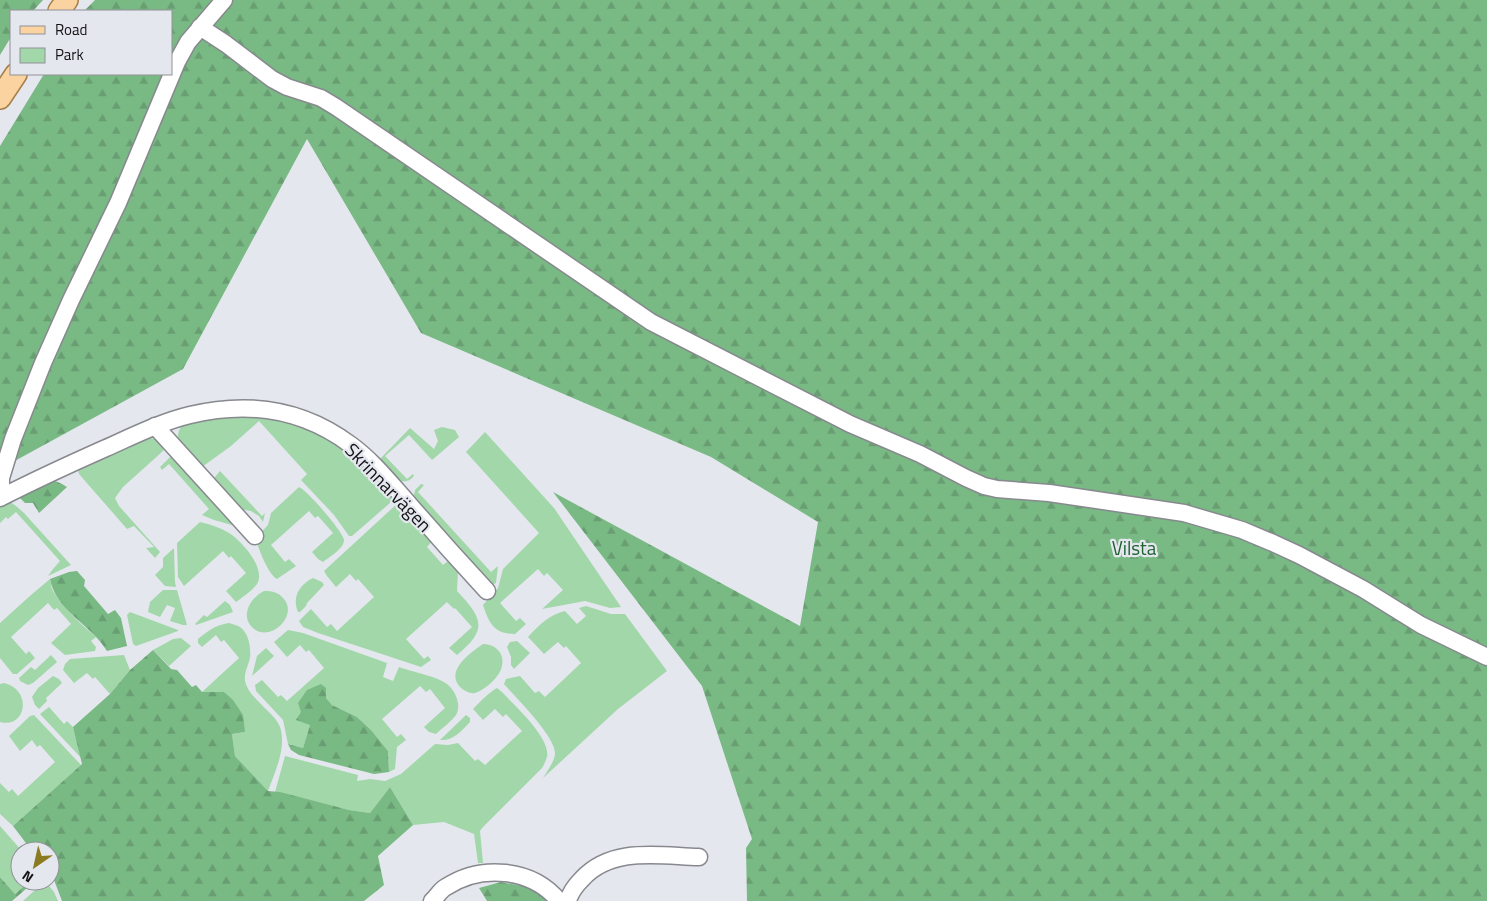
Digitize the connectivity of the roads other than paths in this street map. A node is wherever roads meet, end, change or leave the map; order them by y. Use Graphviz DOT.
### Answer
graph roads {
  1 [pos="224,0"];
  2 [pos="200,27"];
  3 [pos="172,74"];
  4 [pos="15,75"];
  5 [pos="172,75"];
  6 [pos="0,98"];
  7 [pos="156,426"];
  8 [pos="1,497"];
  9 [pos="254,536"];
  10 [pos="487,592"];
  11 [pos="1487,657"];
  12 [pos="699,857"];
  13 [pos="432,901"];
  14 [pos="559,901"];
  15 [pos="568,901"];
  1 -- 2 [label="street"];
  2 -- 3 [label="street"];
  2 -- 11 [label="street"];
  4 -- 6 [label="main road"];
  5 -- 8 [label="street"];
  7 -- 8 [label="street, Skrinnarvägen"];
  7 -- 9 [label="street"];
  7 -- 10 [label="street, Skrinnarvägen"];
  12 -- 15 [label="street"];
  13 -- 14 [label="street"];
}
